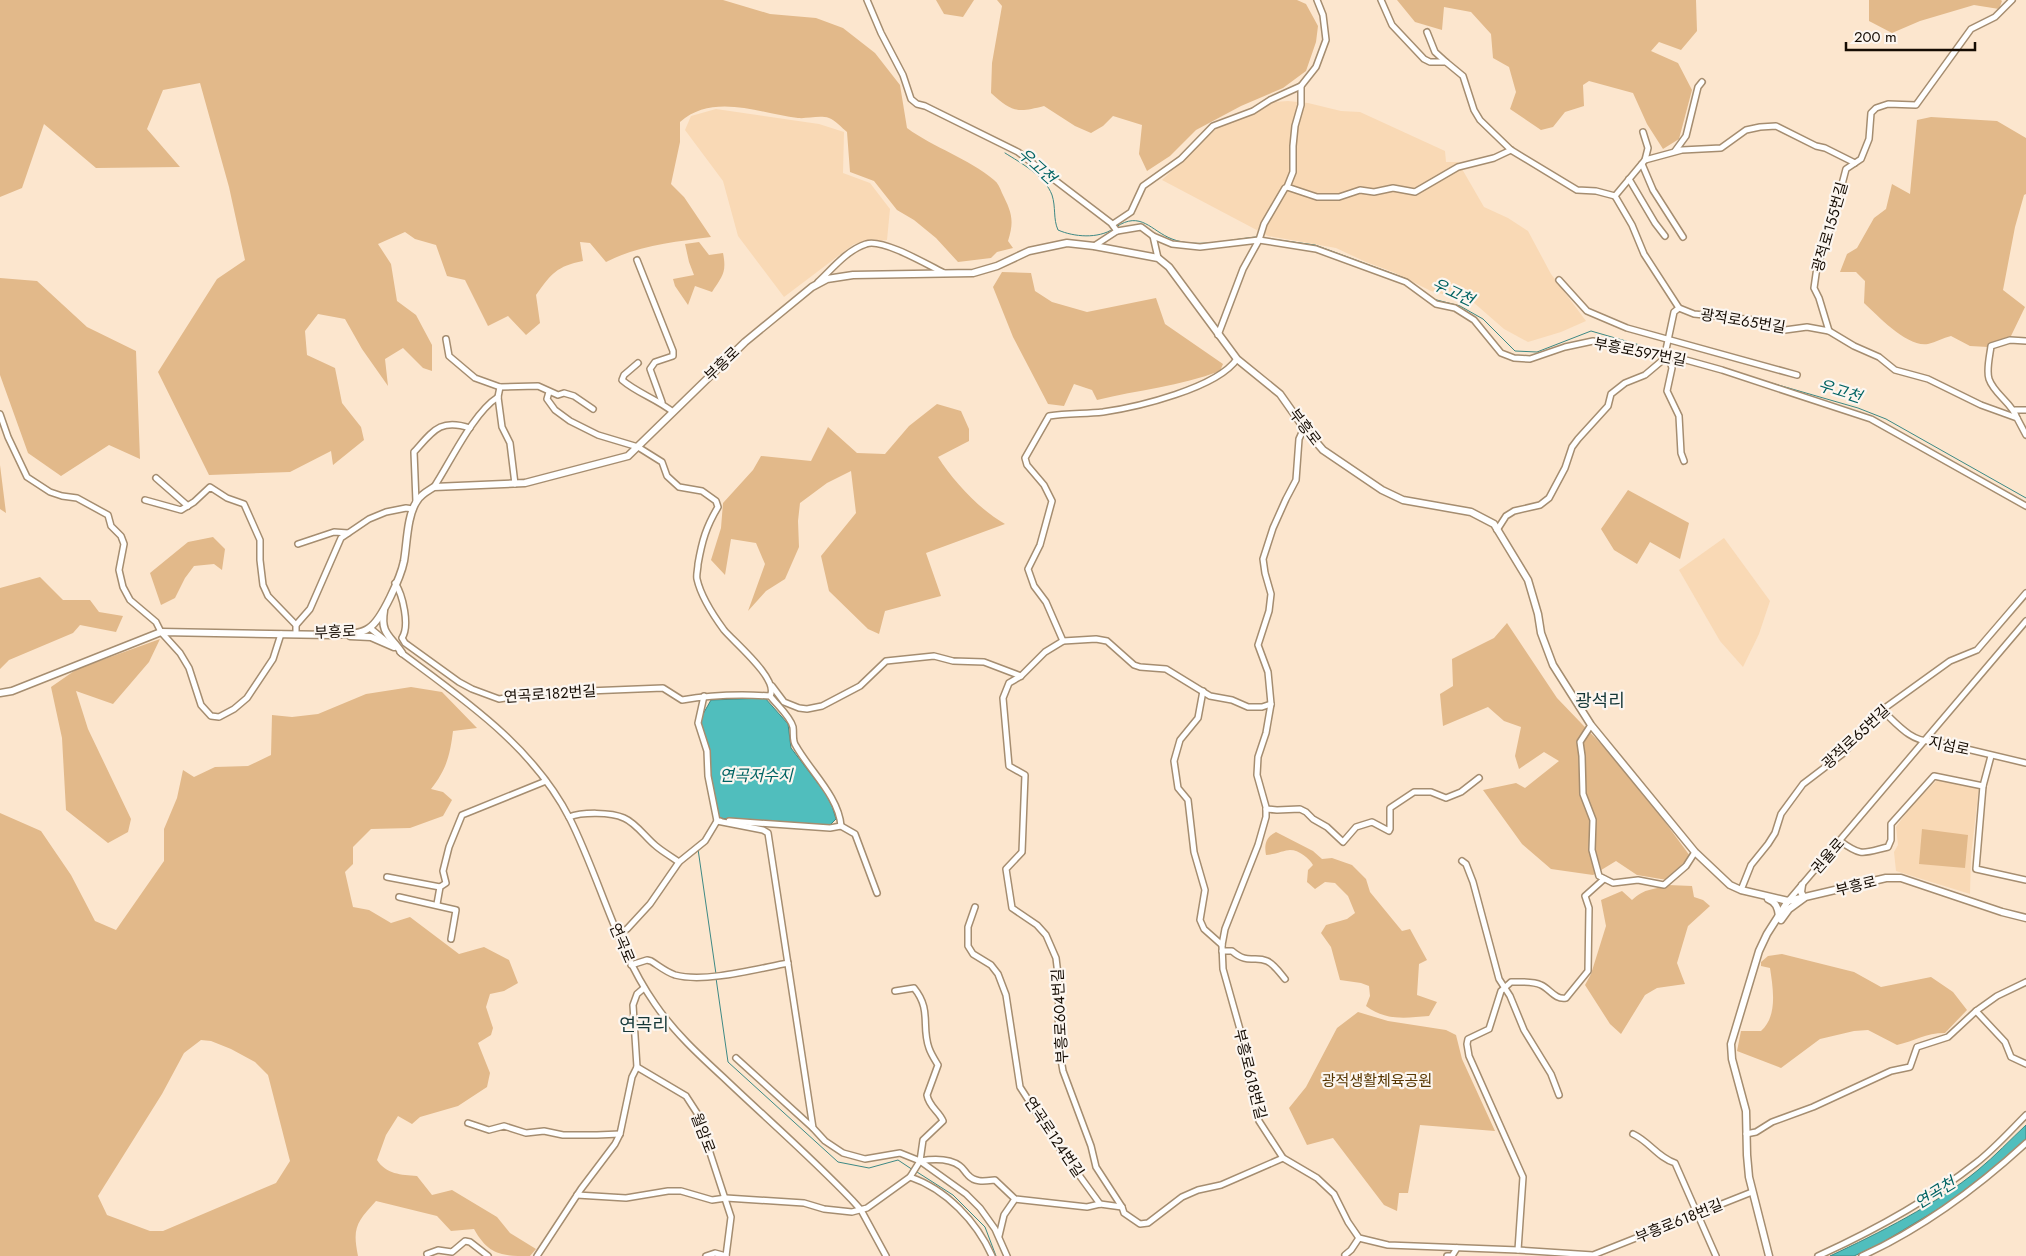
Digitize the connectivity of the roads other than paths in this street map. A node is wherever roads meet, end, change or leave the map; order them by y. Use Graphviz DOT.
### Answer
graph roads {
  1 [pos="867,0"];
  2 [pos="1318,0"];
  3 [pos="1381,0"];
  4 [pos="2012,0"];
  5 [pos="1427,32"];
  6 [pos="1446,62"];
  7 [pos="1702,82"];
  8 [pos="1301,86"];
  9 [pos="1643,132"];
  10 [pos="1511,150"];
  11 [pos="1675,152"];
  12 [pos="1644,162"];
  13 [pos="1855,163"];
  14 [pos="1629,179"];
  15 [pos="1287,187"];
  16 [pos="1615,196"];
  17 [pos="1115,228"];
  18 [pos="1153,236"];
  19 [pos="1666,236"];
  20 [pos="1683,237"];
  21 [pos="1259,240"];
  22 [pos="1094,246"];
  23 [pos="1158,258"];
  24 [pos="637,260"];
  25 [pos="946,274"];
  26 [pos="1559,280"];
  27 [pos="812,287"];
  28 [pos="1679,308"];
  29 [pos="1829,331"];
  30 [pos="1218,335"];
  31 [pos="446,339"];
  32 [pos="1668,339"];
  33 [pos="2026,341"];
  34 [pos="1666,354"];
  35 [pos="1237,359"];
  36 [pos="638,363"];
  37 [pos="1798,375"];
  38 [pos="500,387"];
  39 [pos="550,392"];
  40 [pos="498,396"];
  41 [pos="662,402"];
  42 [pos="592,409"];
  43 [pos="2014,410"];
  44 [pos="2026,410"];
  45 [pos="673,412"];
  46 [pos="0,414"];
  47 [pos="2017,418"];
  48 [pos="470,428"];
  49 [pos="1304,428"];
  50 [pos="2026,435"];
  51 [pos="638,447"];
  52 [pos="1684,461"];
  53 [pos="156,478"];
  54 [pos="514,484"];
  55 [pos="434,487"];
  56 [pos="145,500"];
  57 [pos="416,502"];
  58 [pos="188,506"];
  59 [pos="2026,506"];
  60 [pos="414,509"];
  61 [pos="1497,530"];
  62 [pos="349,533"];
  63 [pos="298,544"];
  64 [pos="396,583"];
  65 [pos="2026,593"];
  66 [pos="384,609"];
  67 [pos="2026,621"];
  68 [pos="296,625"];
  69 [pos="370,628"];
  70 [pos="161,632"];
  71 [pos="281,634"];
  72 [pos="296,634"];
  73 [pos="332,635"];
  74 [pos="1063,641"];
  75 [pos="394,647"];
  76 [pos="402,653"];
  77 [pos="1021,676"];
  78 [pos="772,686"];
  79 [pos="1202,691"];
  80 [pos="0,694"];
  81 [pos="704,696"];
  82 [pos="770,696"];
  83 [pos="1271,704"];
  84 [pos="1882,710"];
  85 [pos="1591,725"];
  86 [pos="1924,742"];
  87 [pos="1991,756"];
  88 [pos="2026,763"];
  89 [pos="1479,778"];
  90 [pos="546,781"];
  91 [pos="1983,786"];
  92 [pos="1266,809"];
  93 [pos="569,817"];
  94 [pos="718,821"];
  95 [pos="842,826"];
  96 [pos="1840,841"];
  97 [pos="1695,852"];
  98 [pos="1462,861"];
  99 [pos="679,862"];
  100 [pos="387,877"];
  101 [pos="1604,879"];
  102 [pos="2026,880"];
  103 [pos="1802,885"];
  104 [pos="440,887"];
  105 [pos="1741,890"];
  106 [pos="877,893"];
  107 [pos="1758,894"];
  108 [pos="398,897"];
  109 [pos="1804,898"];
  110 [pos="1788,901"];
  111 [pos="437,904"];
  112 [pos="975,907"];
  113 [pos="1779,916"];
  114 [pos="2026,918"];
  115 [pos="1772,926"];
  116 [pos="618,933"];
  117 [pos="451,939"];
  118 [pos="1222,948"];
  119 [pos="788,963"];
  120 [pos="632,965"];
  121 [pos="1285,978"];
  122 [pos="2026,982"];
  123 [pos="1503,987"];
  124 [pos="644,988"];
  125 [pos="896,991"];
  126 [pos="1976,1010"];
  127 [pos="736,1058"];
  128 [pos="2026,1064"];
  129 [pos="637,1067"];
  130 [pos="1559,1096"];
  131 [pos="2026,1115"];
  132 [pos="468,1123"];
  133 [pos="813,1128"];
  134 [pos="620,1134"];
  135 [pos="1633,1134"];
  136 [pos="1746,1134"];
  137 [pos="2026,1143"];
  138 [pos="1282,1158"];
  139 [pos="920,1161"];
  140 [pos="911,1176"];
  141 [pos="1752,1192"];
  142 [pos="576,1195"];
  143 [pos="726,1198"];
  144 [pos="1015,1199"];
  145 [pos="1100,1204"];
  146 [pos="1122,1207"];
  147 [pos="861,1210"];
  148 [pos="1698,1214"];
  149 [pos="999,1236"];
  150 [pos="1359,1238"];
  151 [pos="1457,1248"];
  152 [pos="1518,1250"];
  153 [pos="427,1254"];
  154 [pos="484,1255"];
  155 [pos="1347,1255"];
  156 [pos="1602,1255"];
  157 [pos="537,1256"];
  158 [pos="706,1256"];
  159 [pos="726,1256"];
  160 [pos="886,1256"];
  161 [pos="992,1256"];
  162 [pos="1007,1256"];
  163 [pos="1447,1256"];
  164 [pos="1458,1256"];
  165 [pos="1716,1256"];
  166 [pos="1769,1256"];
  167 [pos="1818,1256"];
  168 [pos="1862,1256"];
  1 -- 17 [label="street"];
  2 -- 8 [label="street"];
  3 -- 6 [label="street"];
  4 -- 13 [label="street, 광적로155번길"];
  5 -- 6 [label="street"];
  6 -- 10 [label="street"];
  7 -- 11 [label="street"];
  8 -- 15 [label="street"];
  8 -- 17 [label="street"];
  9 -- 12 [label="street"];
  10 -- 15 [label="street"];
  10 -- 16 [label="street"];
  11 -- 12 [label="street"];
  11 -- 13 [label="street"];
  12 -- 14 [label="street"];
  12 -- 20 [label="street"];
  13 -- 29 [label="street, 광적로155번길"];
  14 -- 16 [label="street"];
  14 -- 19 [label="street"];
  15 -- 21 [label="street"];
  16 -- 28 [label="street, 광적로65번길"];
  17 -- 18 [label="street, 부흥로597번길"];
  17 -- 22 [label="street"];
  18 -- 21 [label="street, 부흥로597번길"];
  18 -- 23 [label="street"];
  21 -- 30 [label="street"];
  21 -- 34 [label="street, 부흥로597번길"];
  22 -- 23 [label="main road, 부흥로"];
  22 -- 25 [label="main road, 부흥로"];
  23 -- 30 [label="main road, 부흥로"];
  24 -- 41 [label="street"];
  25 -- 27 [label="main road, 부흥로"];
  25 -- 27 [label="street, 부흥로"];
  26 -- 32 [label="street"];
  27 -- 45 [label="main road, 부흥로"];
  28 -- 29 [label="street, 광적로65번길"];
  28 -- 32 [label="street"];
  29 -- 47 [label="street, 광적로65번길"];
  30 -- 35 [label="main road, 부흥로"];
  31 -- 38 [label="street"];
  32 -- 34 [label="street"];
  32 -- 37 [label="street"];
  33 -- 43 [label="street"];
  34 -- 52 [label="street"];
  34 -- 59 [label="street, 부흥로597번길"];
  34 -- 61 [label="street"];
  35 -- 49 [label="main road, 부흥로"];
  35 -- 74 [label="street"];
  36 -- 41 [label="street"];
  38 -- 39 [label="street"];
  38 -- 40 [label="street"];
  39 -- 42 [label="street"];
  39 -- 51 [label="street"];
  40 -- 48 [label="street"];
  40 -- 54 [label="street"];
  41 -- 45 [label="street"];
  43 -- 44 [label="street"];
  43 -- 47 [label="street"];
  45 -- 51 [label="main road, 부흥로"];
  46 -- 70 [label="street"];
  47 -- 50 [label="street"];
  48 -- 55 [label="street"];
  48 -- 57 [label="street"];
  49 -- 61 [label="main road, 부흥로"];
  49 -- 83 [label="street, 부흥로618번길"];
  51 -- 54 [label="main road, 부흥로"];
  51 -- 78 [label="street"];
  53 -- 58 [label="street"];
  54 -- 55 [label="main road, 부흥로"];
  55 -- 57 [label="main road"];
  56 -- 58 [label="street"];
  57 -- 60 [label="main road, 부흥로"];
  58 -- 68 [label="street"];
  60 -- 62 [label="street"];
  60 -- 64 [label="main road, 부흥로"];
  61 -- 85 [label="main road, 부흥로"];
  62 -- 63 [label="street"];
  62 -- 68 [label="street"];
  64 -- 66 [label="main road, 부흥로"];
  64 -- 81 [label="street, 연곡로182번길"];
  65 -- 84 [label="street, 광적로65번길"];
  66 -- 69 [label="main road, 부흥로"];
  66 -- 76 [label="main road"];
  67 -- 86 [label="street, 권율로"];
  68 -- 72 [label="street"];
  69 -- 73 [label="main road, 부흥로"];
  69 -- 75 [label="street, 연곡로"];
  70 -- 71 [label="main road, 부흥로"];
  70 -- 71 [label="street"];
  70 -- 80 [label="main road, 부흥로"];
  71 -- 72 [label="main road, 부흥로"];
  72 -- 73 [label="main road, 부흥로"];
  73 -- 75 [label="main road"];
  74 -- 77 [label="street, 부흥로604번길"];
  74 -- 79 [label="street"];
  75 -- 76 [label="street, 연곡로"];
  76 -- 90 [label="street, 연곡로"];
  77 -- 78 [label="street"];
  77 -- 146 [label="street, 부흥로604번길"];
  78 -- 82 [label="street"];
  79 -- 83 [label="street"];
  79 -- 118 [label="street"];
  81 -- 82 [label="street, 연곡로182번길"];
  81 -- 94 [label="street"];
  82 -- 95 [label="street"];
  83 -- 92 [label="street, 부흥로618번길"];
  84 -- 86 [label="street, 지섬로"];
  84 -- 105 [label="street, 광적로65번길"];
  85 -- 97 [label="main road, 부흥로"];
  85 -- 101 [label="street"];
  86 -- 87 [label="street, 지섬로"];
  86 -- 96 [label="street, 권율로"];
  87 -- 88 [label="street, 지섬로"];
  87 -- 91 [label="street"];
  89 -- 92 [label="street"];
  90 -- 93 [label="street, 연곡로"];
  90 -- 104 [label="street"];
  91 -- 96 [label="street"];
  91 -- 102 [label="street"];
  92 -- 118 [label="street, 부흥로618번길"];
  93 -- 99 [label="street"];
  93 -- 116 [label="street, 연곡로"];
  94 -- 95 [label="street"];
  94 -- 99 [label="street"];
  94 -- 119 [label="street"];
  95 -- 106 [label="street"];
  96 -- 103 [label="street, 권율로"];
  97 -- 101 [label="street"];
  97 -- 105 [label="main road, 부흥로"];
  98 -- 123 [label="street"];
  99 -- 116 [label="street"];
  100 -- 104 [label="street"];
  101 -- 123 [label="street"];
  103 -- 109 [label="main road"];
  103 -- 110 [label="street, 권율로"];
  104 -- 111 [label="street"];
  105 -- 107 [label="main road, 부흥로"];
  107 -- 110 [label="main road, 부흥로"];
  107 -- 113 [label="main road"];
  108 -- 111 [label="street"];
  109 -- 110 [label="main road, 부흥로"];
  109 -- 114 [label="main road, 부흥로"];
  109 -- 115 [label="main road"];
  110 -- 113 [label="main road, 권율로"];
  111 -- 117 [label="street"];
  112 -- 145 [label="street, 연곡로124번길"];
  113 -- 115 [label="main road, 권율로"];
  115 -- 136 [label="main road, 권율로"];
  116 -- 120 [label="street, 연곡로"];
  118 -- 121 [label="street"];
  118 -- 138 [label="street, 부흥로618번길"];
  119 -- 120 [label="street"];
  119 -- 133 [label="street"];
  120 -- 124 [label="street, 연곡로"];
  122 -- 126 [label="street"];
  123 -- 130 [label="street"];
  123 -- 152 [label="street"];
  124 -- 129 [label="street"];
  124 -- 147 [label="street, 연곡로"];
  125 -- 139 [label="street"];
  126 -- 128 [label="street"];
  126 -- 136 [label="street"];
  127 -- 133 [label="street"];
  129 -- 134 [label="street"];
  129 -- 143 [label="street, 월암로"];
  131 -- 167 [label="street"];
  132 -- 134 [label="street"];
  133 -- 139 [label="street"];
  134 -- 142 [label="street"];
  135 -- 148 [label="street"];
  136 -- 141 [label="main road, 권율로"];
  137 -- 168 [label="street"];
  138 -- 146 [label="street, 부흥로604번길"];
  138 -- 150 [label="street, 부흥로618번길"];
  139 -- 140 [label="street"];
  139 -- 144 [label="street"];
  139 -- 149 [label="street"];
  140 -- 147 [label="street"];
  140 -- 161 [label="street"];
  141 -- 148 [label="street, 부흥로618번길"];
  141 -- 166 [label="main road, 권율로"];
  142 -- 143 [label="street"];
  142 -- 157 [label="street"];
  143 -- 147 [label="street"];
  143 -- 159 [label="street, 월암로"];
  144 -- 145 [label="street"];
  144 -- 149 [label="street"];
  145 -- 146 [label="street"];
  147 -- 160 [label="street, 연곡로"];
  148 -- 156 [label="street, 부흥로618번길"];
  148 -- 165 [label="street"];
  149 -- 162 [label="street"];
  150 -- 151 [label="street, 부흥로618번길"];
  150 -- 155 [label="street"];
  151 -- 152 [label="street, 부흥로618번길"];
  151 -- 163 [label="street"];
  151 -- 164 [label="street"];
  152 -- 156 [label="street, 부흥로618번길"];
  153 -- 154 [label="street"];
  158 -- 159 [label="street"];
}
